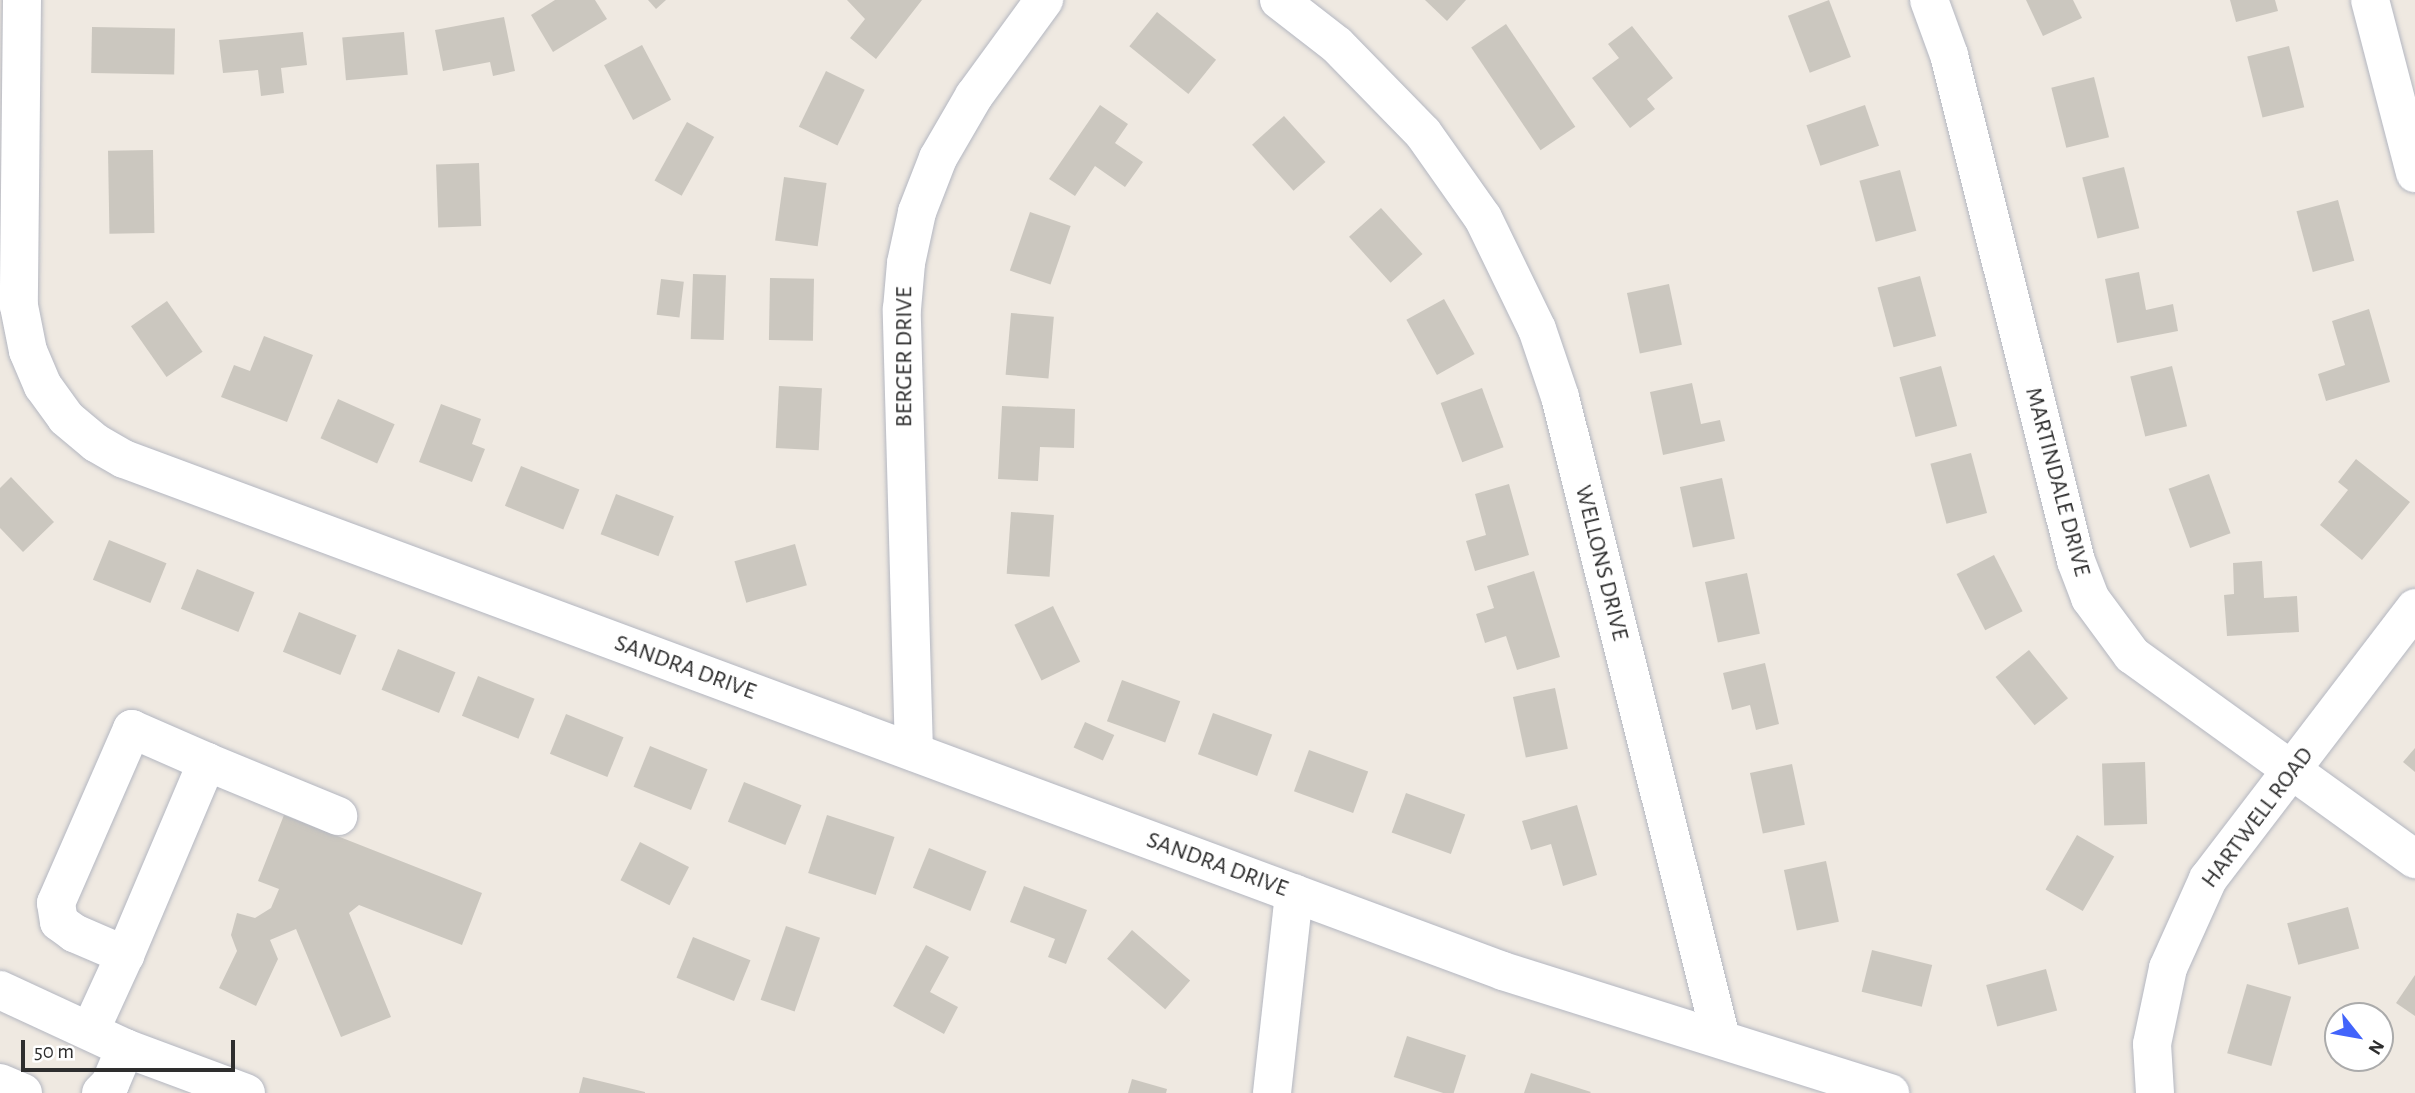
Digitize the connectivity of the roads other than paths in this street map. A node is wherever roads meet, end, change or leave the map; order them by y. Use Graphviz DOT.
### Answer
graph roads {
  1 [pos="22,0"];
  2 [pos="1044,0"];
  3 [pos="1279,0"];
  4 [pos="1929,0"];
  5 [pos="2370,0"];
  6 [pos="2415,173"];
  7 [pos="9,215"];
  8 [pos="2415,608"];
  9 [pos="914,752"];
  10 [pos="207,762"];
  11 [pos="2293,773"];
  12 [pos="338,816"];
  13 [pos="2415,859"];
  14 [pos="1294,893"];
  15 [pos="125,955"];
  16 [pos="0,990"];
  17 [pos="90,1031"];
  18 [pos="1721,1038"];
  19 [pos="125,1048"];
  20 [pos="0,1083"];
  21 [pos="23,1093"];
  22 [pos="101,1093"];
  23 [pos="246,1093"];
  24 [pos="1272,1093"];
  25 [pos="1890,1093"];
  26 [pos="2155,1093"];
  1 -- 7 [label="street, SANDRA DRIVE"];
  2 -- 9 [label="street, BERGER DRIVE"];
  3 -- 18 [label="street, WELLONS DRIVE"];
  4 -- 11 [label="street, MARTINDALE DRIVE"];
  5 -- 6 [label="street"];
  7 -- 9 [label="street, SANDRA DRIVE"];
  8 -- 11 [label="street, HARTWELL ROAD"];
  9 -- 14 [label="street, SANDRA DRIVE"];
  10 -- 12 [label="street"];
  10 -- 15 [label="street"];
  10 -- 15 [label="street"];
  11 -- 13 [label="street, MARTINDALE DRIVE"];
  11 -- 26 [label="street, HARTWELL ROAD"];
  14 -- 18 [label="street, SANDRA DRIVE"];
  14 -- 24 [label="street"];
  15 -- 17 [label="street"];
  16 -- 17 [label="street"];
  17 -- 19 [label="street"];
  18 -- 25 [label="street"];
  19 -- 22 [label="street"];
  19 -- 23 [label="street"];
  20 -- 21 [label="street"];
}
